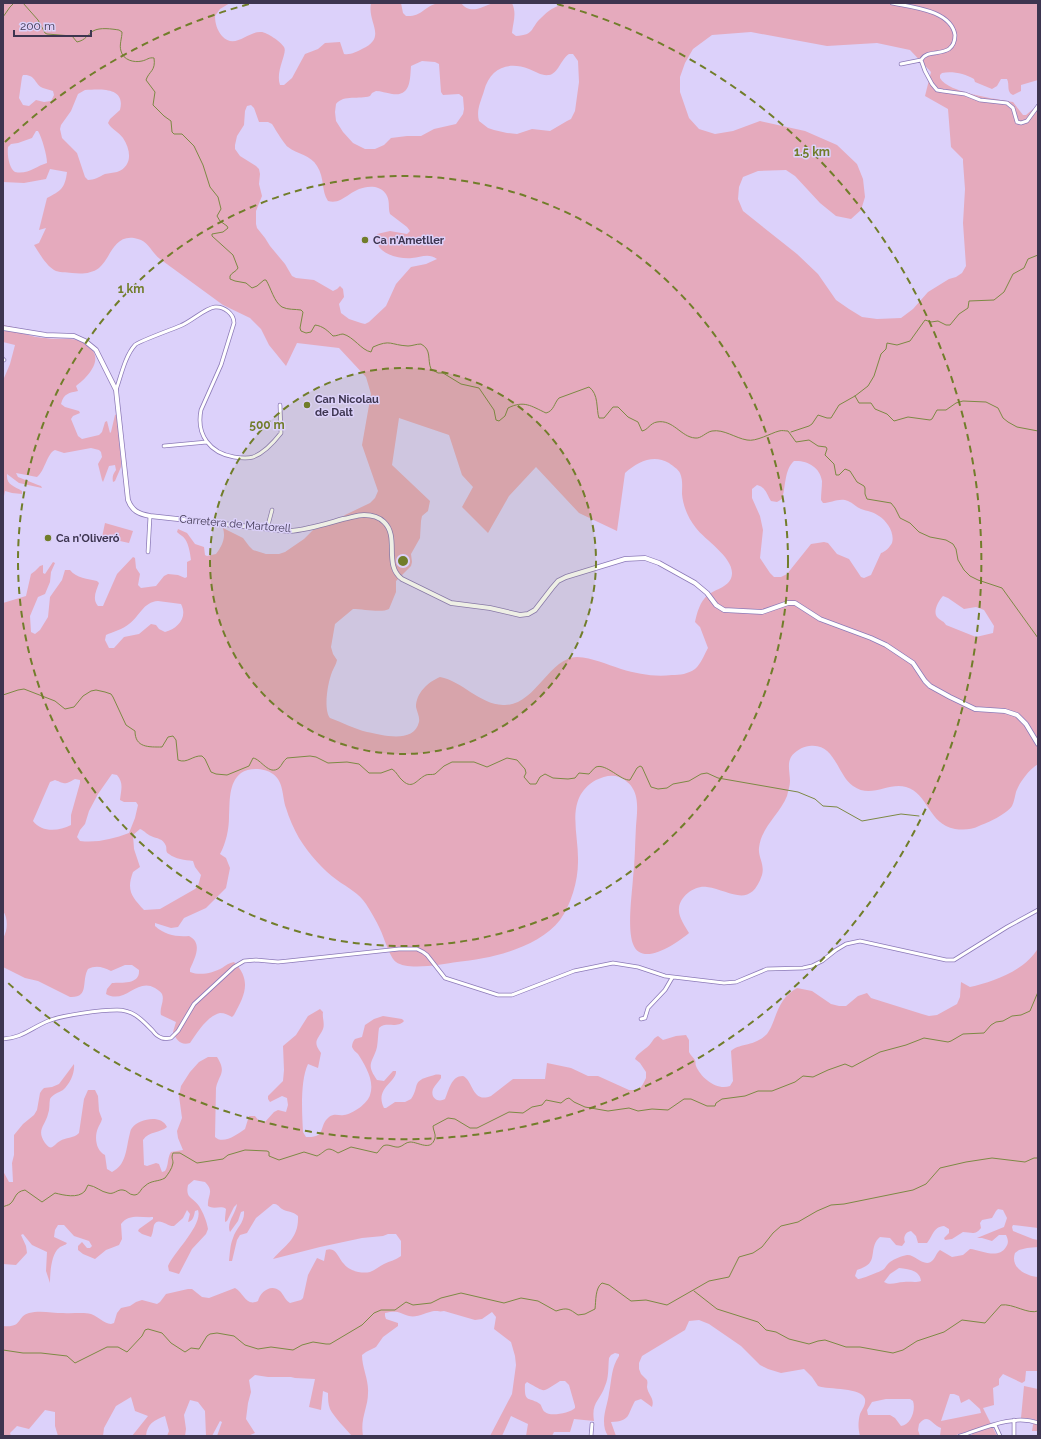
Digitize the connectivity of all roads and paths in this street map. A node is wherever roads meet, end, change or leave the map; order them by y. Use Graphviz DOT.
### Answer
graph roads {
  1 [pos="892,3"];
  2 [pos="921,60"];
  3 [pos="901,64"];
  4 [pos="1038,106"];
  5 [pos="3,327"];
  6 [pos="116,390"];
  7 [pos="280,405"];
  8 [pos="207,442"];
  9 [pos="164,446"];
  10 [pos="272,510"];
  11 [pos="150,516"];
  12 [pos="267,529"];
  13 [pos="148,552"];
  14 [pos="1038,744"];
  15 [pos="1038,910"];
  16 [pos="672,978"];
  17 [pos="641,1019"];
  18 [pos="3,1039"];
  19 [pos="1014,1420"];
  20 [pos="1038,1423"];
  21 [pos="592,1424"];
  22 [pos="995,1425"];
  23 [pos="590,1436"];
  24 [pos="960,1436"];
  25 [pos="1000,1436"];
  26 [pos="1014,1436"];
  1 -- 2 [label="street"];
  2 -- 3 [label="street"];
  2 -- 4 [label="street"];
  5 -- 6 [label="main road, Carretera de Martorell"];
  6 -- 8 [label="street"];
  6 -- 11 [label="main road, Carretera de Martorell"];
  7 -- 8 [label="street"];
  8 -- 9 [label="street"];
  10 -- 12 [label="street"];
  11 -- 12 [label="main road, Carretera de Martorell"];
  11 -- 13 [label="street"];
  12 -- 14 [label="main road, Carretera de Martorell"];
  15 -- 16 [label="street"];
  16 -- 17 [label="street"];
  16 -- 18 [label="street"];
  19 -- 20 [label="street"];
  19 -- 22 [label="street"];
  19 -- 26 [label="street"];
  21 -- 23 [label="street"];
  22 -- 24 [label="street"];
  22 -- 25 [label="street"];
}
